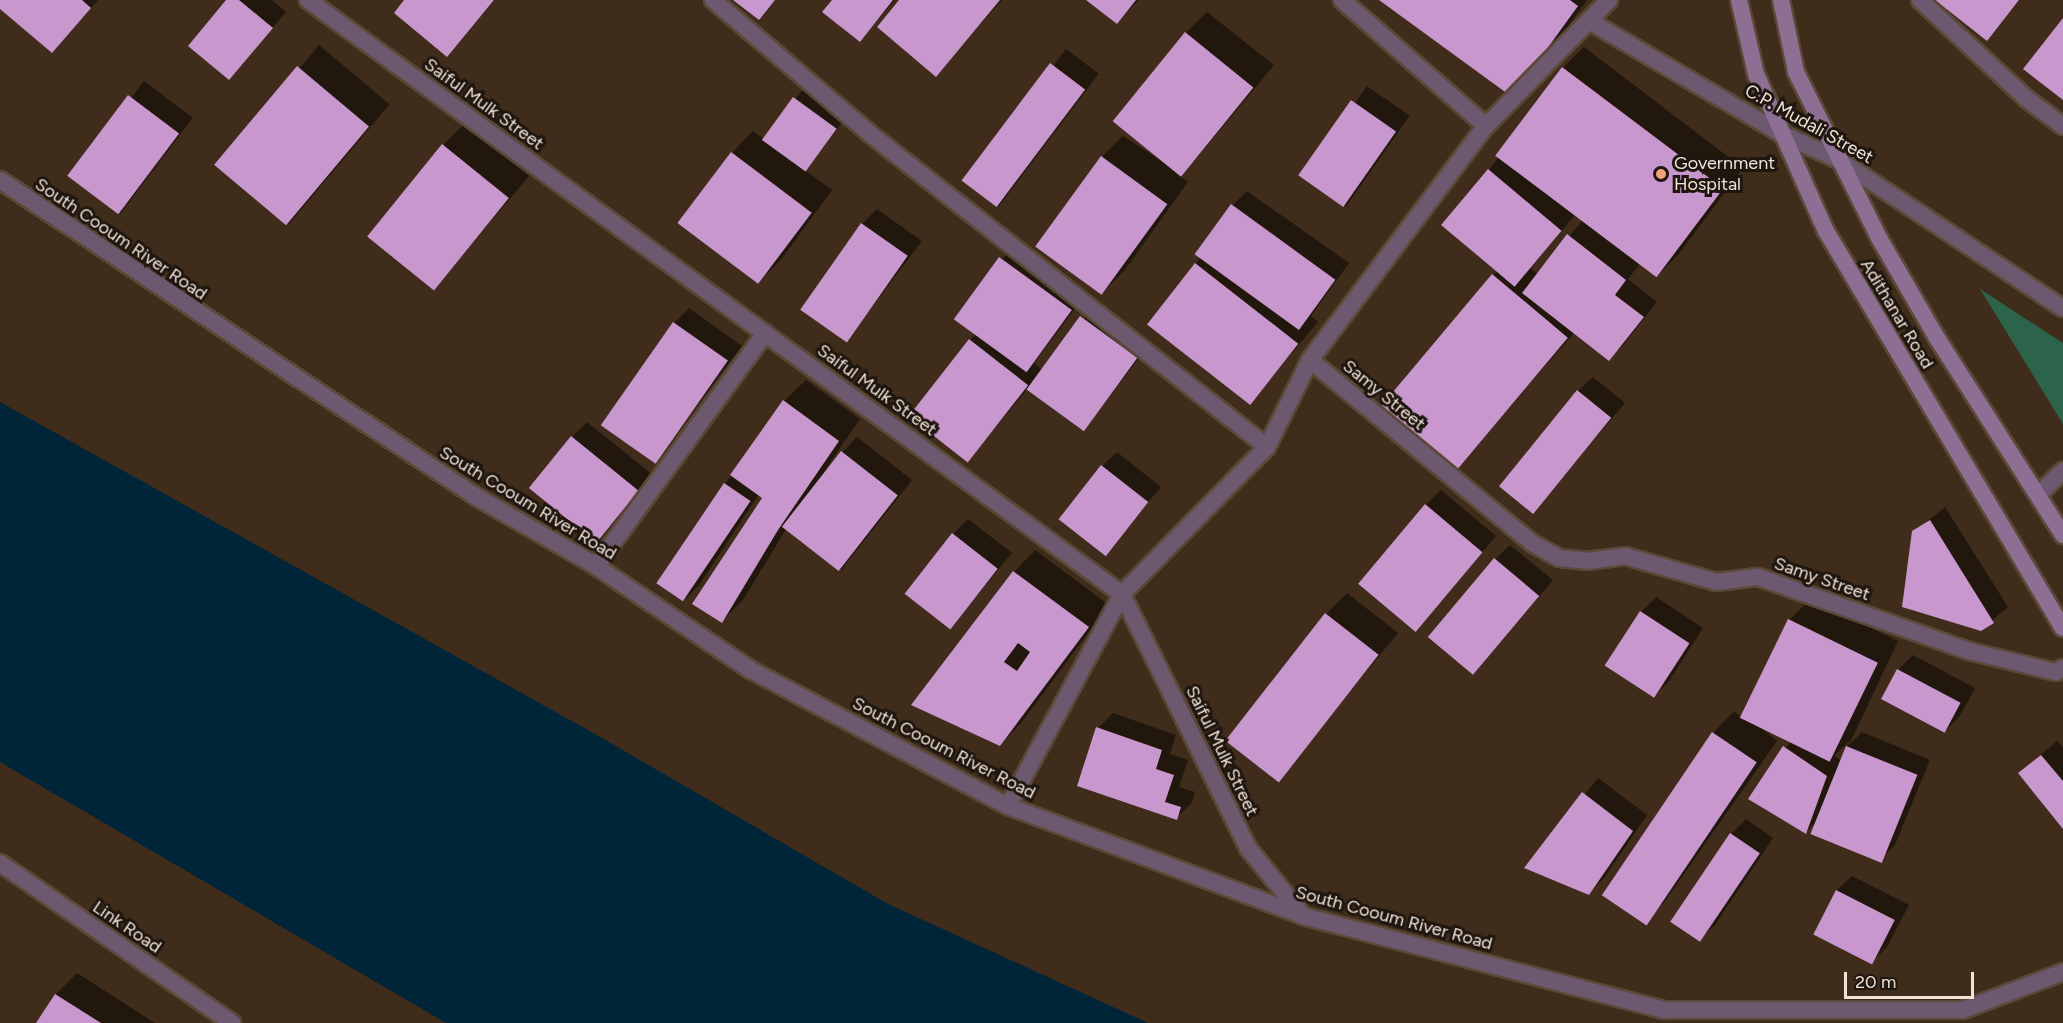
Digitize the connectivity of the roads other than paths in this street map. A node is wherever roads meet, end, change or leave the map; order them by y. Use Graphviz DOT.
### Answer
graph roads {
  1 [pos="308,0"];
  2 [pos="713,0"];
  3 [pos="1341,0"];
  4 [pos="1609,0"];
  5 [pos="1739,0"];
  6 [pos="1781,0"];
  7 [pos="1920,0"];
  8 [pos="1591,22"];
  9 [pos="1486,126"];
  10 [pos="2063,126"];
  11 [pos="1780,133"];
  12 [pos="1839,160"];
  13 [pos="0,180"];
  14 [pos="2063,308"];
  15 [pos="765,333"];
  16 [pos="1310,360"];
  17 [pos="1267,447"];
  18 [pos="2063,471"];
  19 [pos="2038,495"];
  20 [pos="2063,536"];
  21 [pos="596,566"];
  22 [pos="1122,594"];
  23 [pos="2063,628"];
  24 [pos="2063,668"];
  25 [pos="1008,806"];
  26 [pos="0,863"];
  27 [pos="1303,916"];
  28 [pos="2063,972"];
  29 [pos="232,1023"];
  1 -- 15 [label="street, Saiful Mulk Street"];
  2 -- 17 [label="street"];
  3 -- 9 [label="street"];
  4 -- 8 [label="street"];
  5 -- 11 [label="main road, Adithanar Road"];
  6 -- 12 [label="main road, Adithanar Road"];
  7 -- 10 [label="street"];
  8 -- 9 [label="street"];
  8 -- 11 [label="street, C.P. Mudali Street"];
  9 -- 16 [label="street"];
  11 -- 12 [label="street, C.P. Mudali Street"];
  11 -- 23 [label="main road, Adithanar Road"];
  12 -- 14 [label="street, C.P. Mudali Street"];
  12 -- 19 [label="main road, Adithanar Road"];
  13 -- 21 [label="street, South Cooum River Road"];
  15 -- 21 [label="street"];
  15 -- 22 [label="street, Saiful Mulk Street"];
  16 -- 17 [label="street"];
  16 -- 24 [label="street, Samy Street"];
  17 -- 22 [label="street"];
  18 -- 19 [label="street"];
  19 -- 20 [label="main road, Adithanar Road"];
  21 -- 25 [label="street, South Cooum River Road"];
  22 -- 25 [label="street"];
  22 -- 27 [label="street, Saiful Mulk Street"];
  25 -- 27 [label="street, South Cooum River Road"];
  26 -- 29 [label="street, Link Road"];
  27 -- 28 [label="street, South Cooum River Road"];
}
